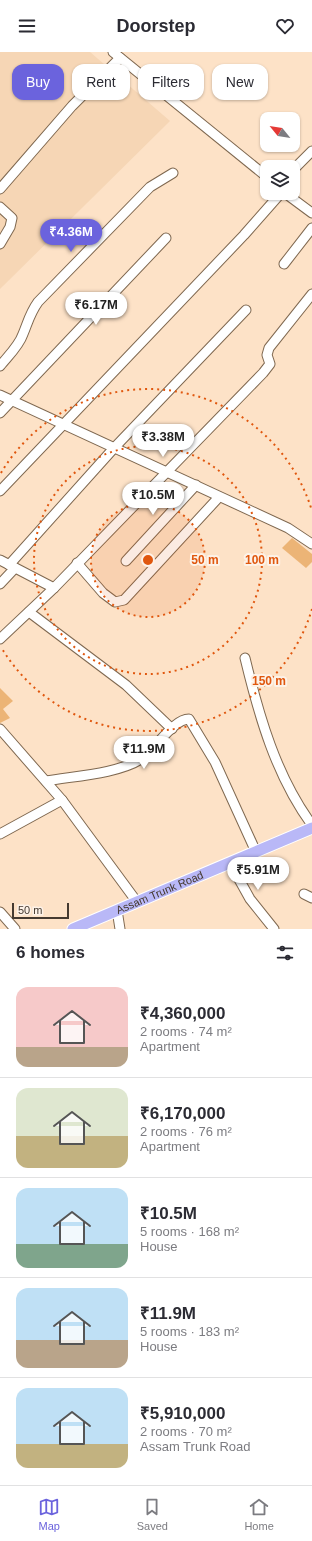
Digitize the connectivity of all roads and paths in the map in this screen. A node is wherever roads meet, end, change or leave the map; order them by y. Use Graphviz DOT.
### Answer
graph roads {
  1 [pos="117,55"];
  2 [pos="312,151"];
  3 [pos="300,163"];
  4 [pos="260,171"];
  5 [pos="173,173"];
  6 [pos="0,189"];
  7 [pos="275,200"];
  8 [pos="294,200"];
  9 [pos="0,207"];
  10 [pos="312,213"];
  11 [pos="312,228"];
  12 [pos="166,238"];
  13 [pos="0,244"];
  14 [pos="284,264"];
  15 [pos="312,294"];
  16 [pos="246,310"];
  17 [pos="0,366"];
  18 [pos="0,395"];
  19 [pos="12,401"];
  20 [pos="0,413"];
  21 [pos="63,425"];
  22 [pos="114,448"];
  23 [pos="166,471"];
  24 [pos="196,485"];
  25 [pos="0,491"];
  26 [pos="219,497"];
  27 [pos="312,544"];
  28 [pos="0,560"];
  29 [pos="126,561"];
  30 [pos="77,564"];
  31 [pos="12,566"];
  32 [pos="0,584"];
  33 [pos="54,588"];
  34 [pos="29,612"];
  35 [pos="0,639"];
  36 [pos="245,658"];
  37 [pos="0,729"];
  38 [pos="172,729"];
  39 [pos="46,781"];
  40 [pos="62,800"];
  41 [pos="312,824"];
  42 [pos="312,828"];
  43 [pos="0,834"];
  44 [pos="256,852"];
  45 [pos="230,862"];
  46 [pos="137,902"];
  47 [pos="117,910"];
  48 [pos="0,912"];
  49 [pos="15,929"];
  50 [pos="73,929"];
  51 [pos="120,929"];
  52 [pos="274,929"];
  1 -- 4 [label="street"];
  1 -- 6 [label="street"];
  2 -- 3 [label="street"];
  5 -- 17 [label="street"];
  7 -- 21 [label="street"];
  8 -- 10 [label="street"];
  9 -- 13 [label="street"];
  11 -- 14 [label="street"];
  12 -- 19 [label="street"];
  15 -- 23 [label="street"];
  16 -- 22 [label="street"];
  18 -- 19 [label="street"];
  19 -- 20 [label="street"];
  19 -- 21 [label="street"];
  21 -- 22 [label="street"];
  21 -- 25 [label="street"];
  22 -- 23 [label="street"];
  22 -- 31 [label="street"];
  23 -- 24 [label="street"];
  23 -- 30 [label="street"];
  24 -- 26 [label="street"];
  24 -- 29 [label="street"];
  26 -- 27 [label="street"];
  26 -- 30 [label="street"];
  28 -- 31 [label="street"];
  30 -- 33 [label="street"];
  31 -- 32 [label="street"];
  31 -- 33 [label="street"];
  33 -- 34 [label="street"];
  34 -- 35 [label="street"];
  34 -- 38 [label="street"];
  36 -- 41 [label="street"];
  37 -- 39 [label="street"];
  38 -- 39 [label="street"];
  38 -- 44 [label="street"];
  39 -- 40 [label="street"];
  40 -- 43 [label="street"];
  40 -- 46 [label="street"];
  42 -- 44 [label="main road, Assam Trunk Road"];
  44 -- 45 [label="main road, Assam Trunk Road"];
  45 -- 46 [label="main road, Assam Trunk Road"];
  45 -- 52 [label="street"];
  46 -- 47 [label="main road, Assam Trunk Road"];
  47 -- 50 [label="main road, Assam Trunk Road"];
  47 -- 51 [label="street"];
  48 -- 49 [label="street"];
}
